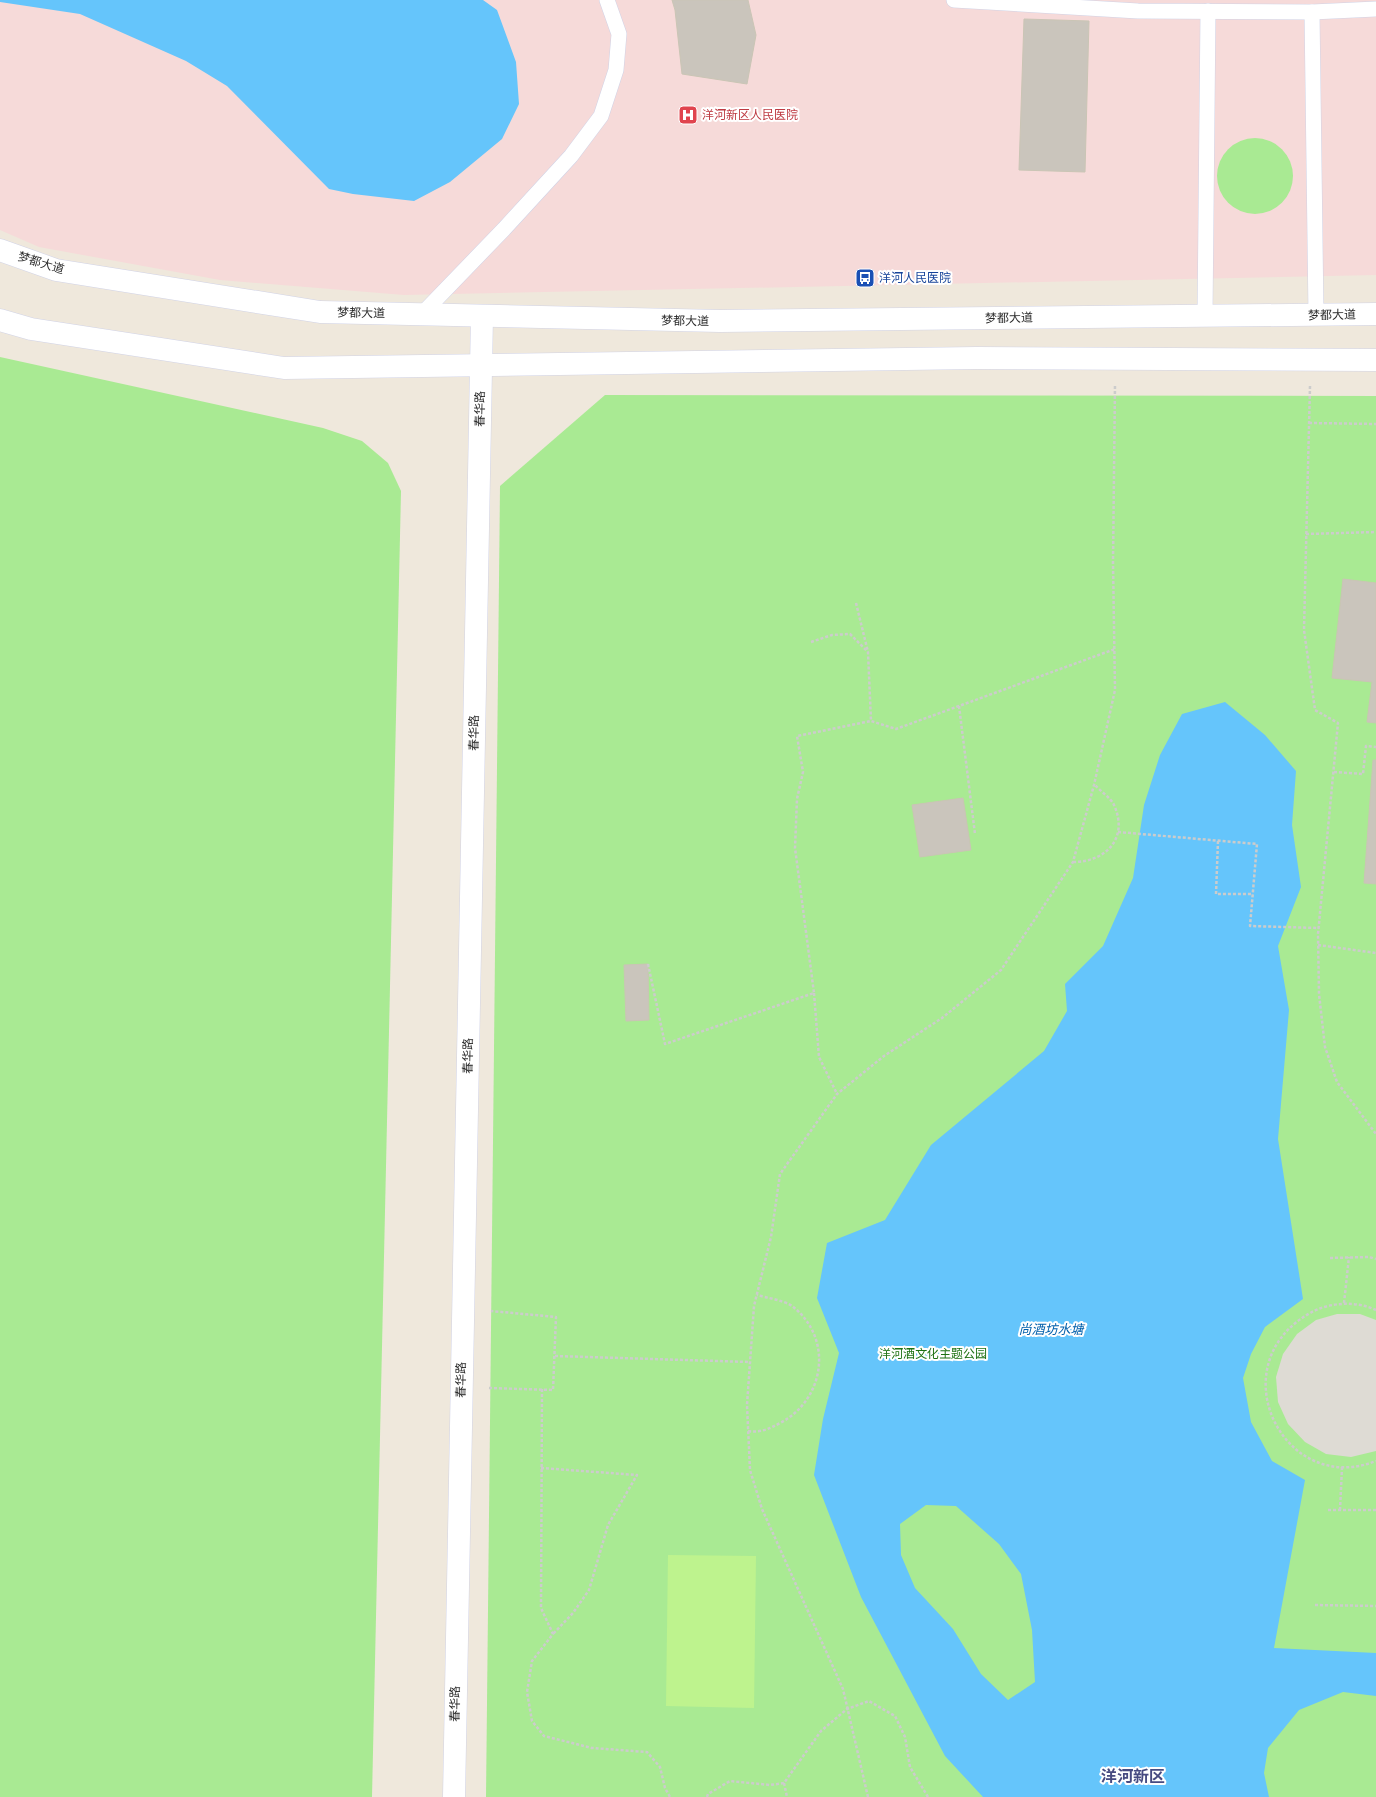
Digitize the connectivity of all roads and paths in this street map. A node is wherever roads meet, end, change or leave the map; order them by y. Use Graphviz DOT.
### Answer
graph roads {
  1 [pos="607,0"];
  2 [pos="954,0"];
  3 [pos="1376,9"];
  4 [pos="1208,10"];
  5 [pos="1312,12"];
  6 [pos="0,250"];
  7 [pos="421,314"];
  8 [pos="1376,314"];
  9 [pos="1316,315"];
  10 [pos="482,316"];
  11 [pos="1205,316"];
  12 [pos="0,320"];
  13 [pos="1115,359"];
  14 [pos="1311,360"];
  15 [pos="1376,360"];
  16 [pos="481,365"];
  17 [pos="1309,423"];
  18 [pos="1376,424"];
  19 [pos="1376,532"];
  20 [pos="1306,534"];
  21 [pos="856,603"];
  22 [pos="811,642"];
  23 [pos="1115,649"];
  24 [pos="868,652"];
  25 [pos="960,706"];
  26 [pos="871,721"];
  27 [pos="1376,747"];
  28 [pos="1334,772"];
  29 [pos="1094,785"];
  30 [pos="1118,832"];
  31 [pos="975,834"];
  32 [pos="1218,841"];
  33 [pos="1073,862"];
  34 [pos="1253,894"];
  35 [pos="1319,928"];
  36 [pos="1318,945"];
  37 [pos="1376,953"];
  38 [pos="648,964"];
  39 [pos="814,993"];
  40 [pos="837,1094"];
  41 [pos="1376,1134"];
  42 [pos="1349,1257"];
  43 [pos="1330,1258"];
  44 [pos="1376,1259"];
  45 [pos="757,1295"];
  46 [pos="1344,1303"];
  47 [pos="463,1309"];
  48 [pos="1376,1310"];
  49 [pos="555,1356"];
  50 [pos="750,1362"];
  51 [pos="461,1387"];
  52 [pos="542,1389"];
  53 [pos="748,1430"];
  54 [pos="1376,1461"];
  55 [pos="1342,1467"];
  56 [pos="541,1468"];
  57 [pos="1328,1510"];
  58 [pos="1340,1510"];
  59 [pos="1376,1510"];
  60 [pos="1315,1605"];
  61 [pos="1376,1606"];
  62 [pos="553,1634"];
  63 [pos="847,1709"];
  64 [pos="784,1783"];
  65 [pos="454,1797"];
  66 [pos="670,1797"];
  67 [pos="707,1797"];
  68 [pos="787,1797"];
  69 [pos="868,1797"];
  70 [pos="928,1797"];
  1 -- 7 [label="lane"];
  2 -- 4 [label="lane"];
  3 -- 5 [label="lane"];
  4 -- 5 [label="lane"];
  4 -- 11 [label="lane"];
  5 -- 9 [label="lane"];
  6 -- 7 [label="main road, 梦都大道"];
  7 -- 10 [label="main road, 梦都大道"];
  8 -- 9 [label="main road, 梦都大道"];
  9 -- 11 [label="main road, 梦都大道"];
  10 -- 11 [label="main road, 梦都大道"];
  10 -- 16 [label="main road, 春华路"];
  12 -- 16 [label="main road"];
  13 -- 14 [label="main road"];
  13 -- 16 [label="main road"];
  13 -- 23 [label="path"];
  14 -- 15 [label="main road"];
  14 -- 17 [label="path"];
  16 -- 47 [label="main road, 春华路"];
  17 -- 18 [label="path"];
  17 -- 20 [label="path"];
  19 -- 20 [label="path"];
  20 -- 28 [label="path"];
  21 -- 24 [label="path"];
  22 -- 24 [label="path"];
  23 -- 25 [label="path"];
  23 -- 29 [label="path"];
  24 -- 26 [label="path"];
  25 -- 26 [label="path"];
  25 -- 31 [label="path"];
  26 -- 39 [label="path"];
  27 -- 28 [label="path"];
  28 -- 35 [label="path"];
  29 -- 30 [label="path"];
  29 -- 33 [label="path"];
  30 -- 32 [label="path"];
  30 -- 33 [label="path"];
  32 -- 34 [label="path"];
  32 -- 34 [label="path"];
  33 -- 40 [label="path"];
  34 -- 35 [label="path"];
  35 -- 36 [label="path"];
  36 -- 37 [label="path"];
  36 -- 41 [label="path"];
  38 -- 39 [label="path"];
  39 -- 40 [label="path"];
  40 -- 45 [label="path"];
  42 -- 43 [label="path"];
  42 -- 44 [label="path"];
  42 -- 46 [label="path"];
  45 -- 50 [label="path"];
  45 -- 53 [label="path"];
  46 -- 48 [label="path"];
  46 -- 55 [label="path"];
  47 -- 49 [label="path"];
  47 -- 51 [label="main road, 春华路"];
  49 -- 50 [label="path"];
  49 -- 52 [label="path"];
  50 -- 53 [label="path"];
  51 -- 52 [label="path"];
  51 -- 65 [label="main road, 春华路"];
  52 -- 56 [label="path"];
  53 -- 63 [label="path"];
  54 -- 55 [label="path"];
  55 -- 58 [label="path"];
  56 -- 62 [label="path"];
  56 -- 62 [label="path"];
  57 -- 58 [label="path"];
  58 -- 59 [label="path"];
  60 -- 61 [label="path"];
  62 -- 66 [label="path"];
  63 -- 64 [label="path"];
  63 -- 69 [label="path"];
  63 -- 70 [label="path"];
  64 -- 67 [label="path"];
  64 -- 68 [label="path"];
}
